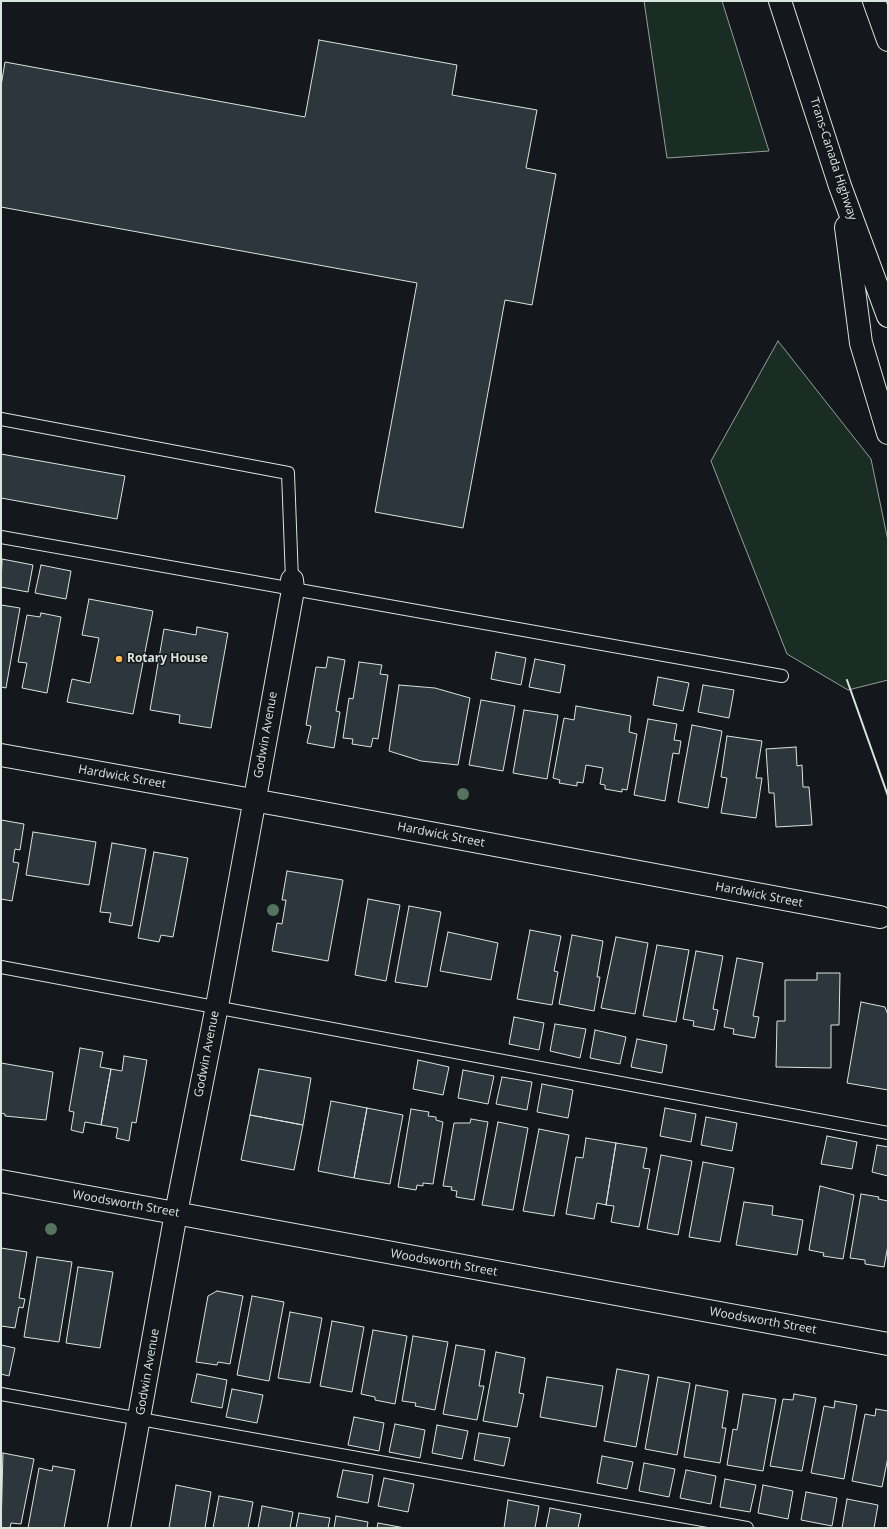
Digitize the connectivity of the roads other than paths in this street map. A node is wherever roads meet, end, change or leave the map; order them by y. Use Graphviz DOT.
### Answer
graph roads {
  1 [pos="780,1"];
  2 [pos="874,1"];
  3 [pos="888,40"];
  4 [pos="840,186"];
  5 [pos="888,316"];
  6 [pos="1,419"];
  7 [pos="888,433"];
  8 [pos="1,537"];
  9 [pos="292,585"];
  10 [pos="782,676"];
  11 [pos="1,755"];
  12 [pos="254,801"];
  13 [pos="880,917"];
  14 [pos="1,967"];
  15 [pos="217,1006"];
  16 [pos="888,1133"];
  17 [pos="1,1181"];
  18 [pos="176,1213"];
  19 [pos="888,1344"];
  20 [pos="1,1394"];
  21 [pos="139,1420"];
  22 [pos="119,1528"];
  23 [pos="747,1528"];
  1 -- 4 [label="main road, Trans-Canada Highway"];
  2 -- 3 [label="main road"];
  4 -- 5 [label="main road, Trans-Canada Highway"];
  4 -- 7 [label="main road"];
  6 -- 9 [label="lane"];
  8 -- 9 [label="lane"];
  9 -- 10 [label="lane"];
  9 -- 12 [label="main road, Godwin Avenue"];
  11 -- 12 [label="main road, Hardwick Street"];
  12 -- 13 [label="main road, Hardwick Street"];
  12 -- 15 [label="main road, Godwin Avenue"];
  14 -- 15 [label="lane"];
  15 -- 16 [label="lane"];
  15 -- 18 [label="main road, Godwin Avenue"];
  17 -- 18 [label="main road, Woodsworth Street"];
  18 -- 19 [label="main road, Woodsworth Street"];
  18 -- 21 [label="main road, Godwin Avenue"];
  20 -- 21 [label="lane"];
  21 -- 22 [label="main road, Godwin Avenue"];
  21 -- 23 [label="lane"];
}
